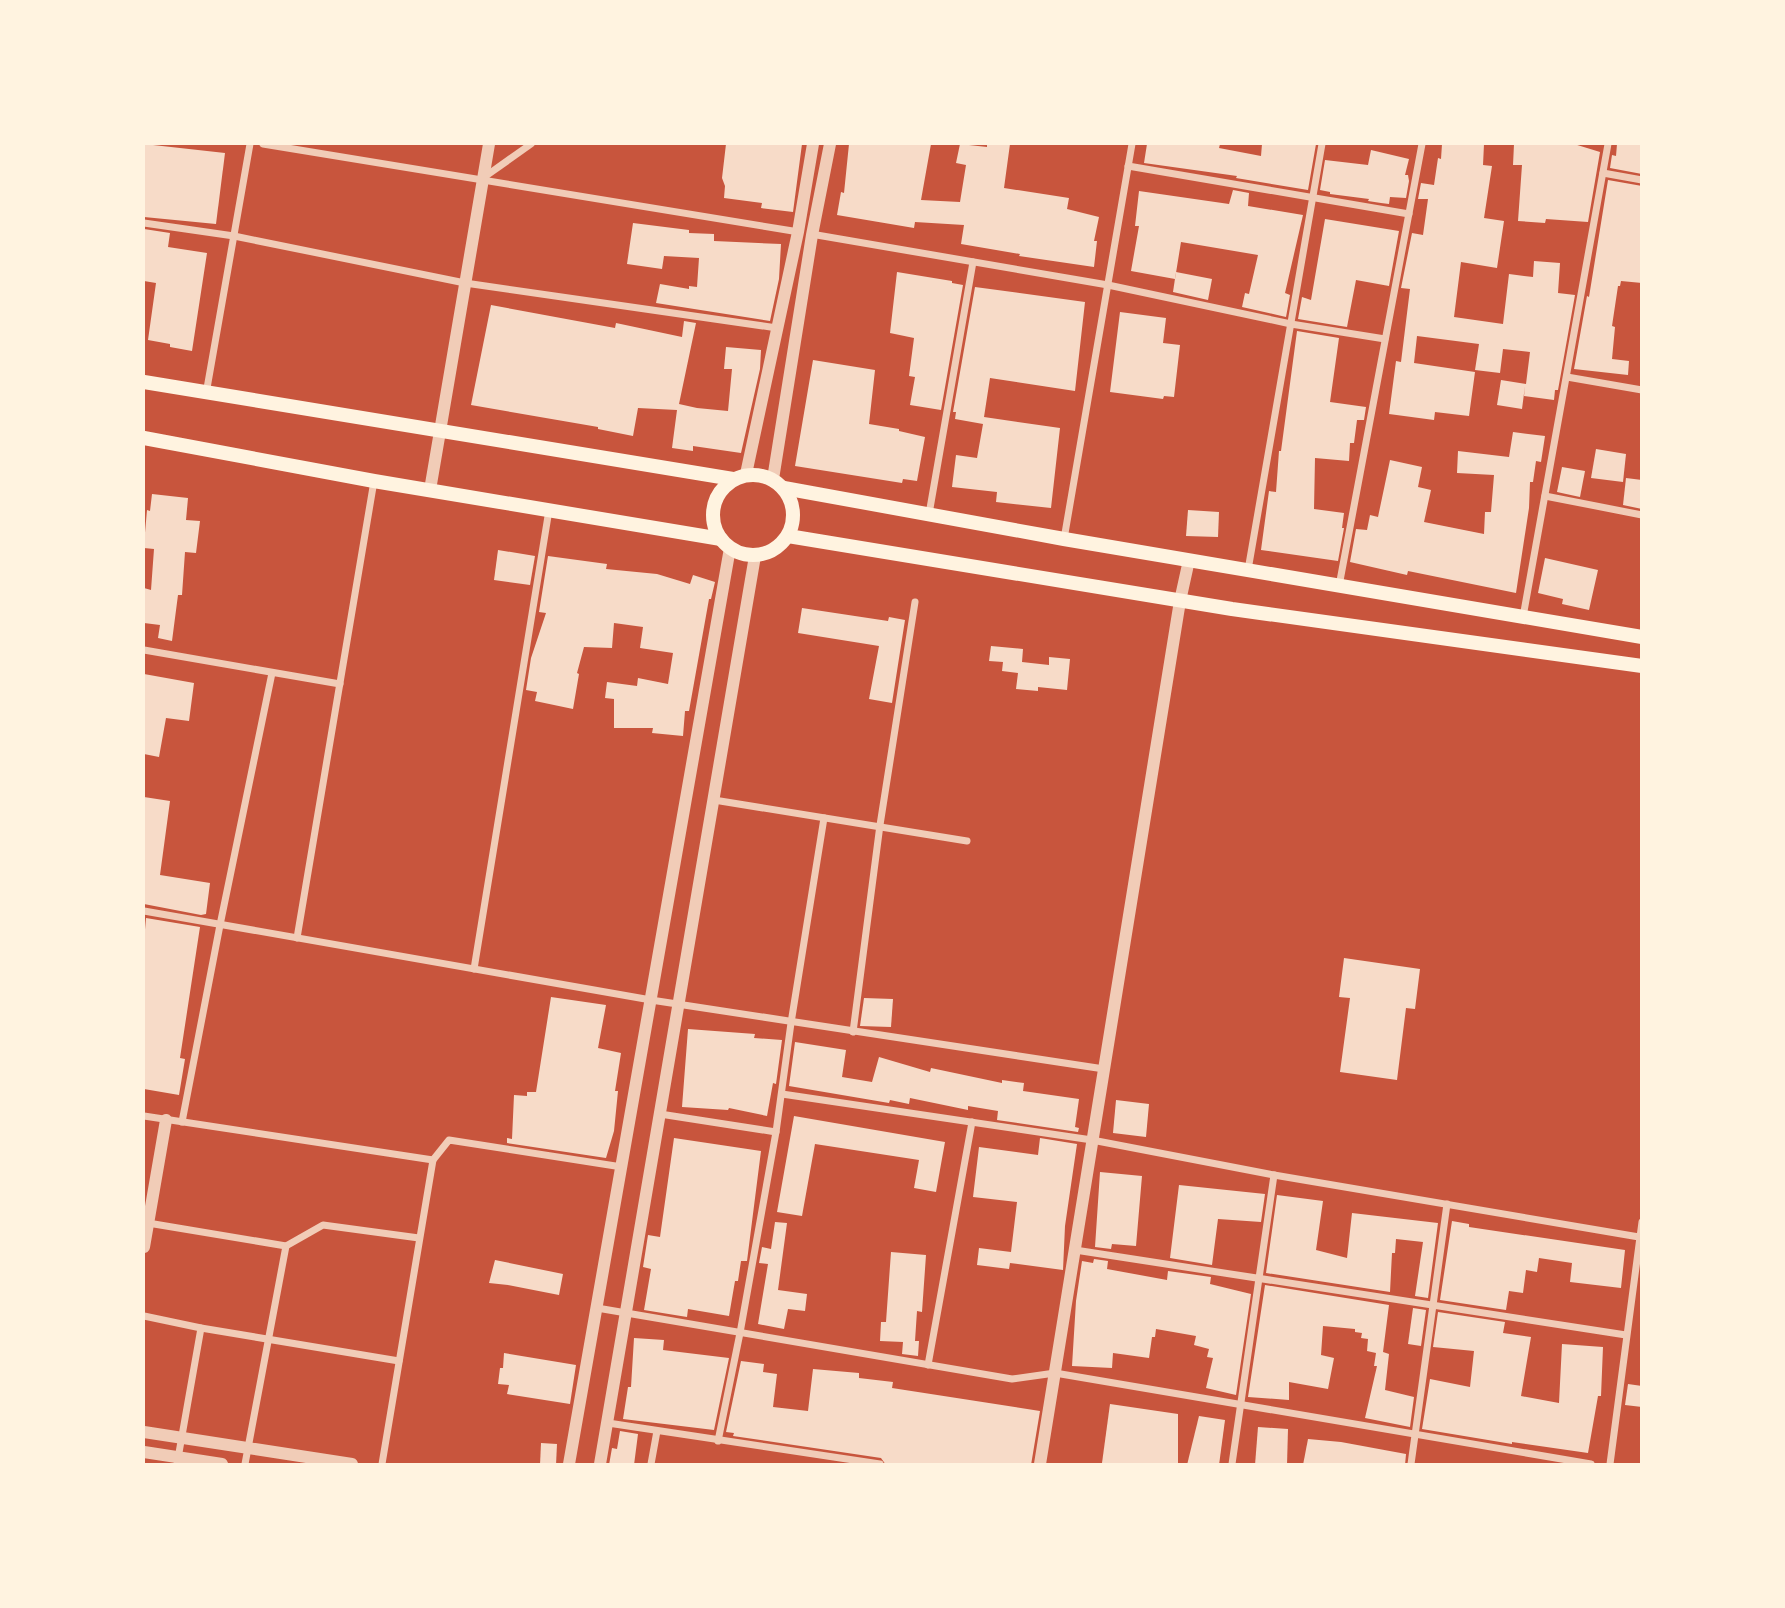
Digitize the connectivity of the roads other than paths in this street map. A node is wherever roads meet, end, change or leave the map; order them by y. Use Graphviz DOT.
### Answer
graph roads {
  1 [pos="250,144"];
  2 [pos="262,144"];
  3 [pos="323,144"];
  4 [pos="489,144"];
  5 [pos="531,144"];
  6 [pos="813,144"];
  7 [pos="830,144"];
  8 [pos="1132,144"];
  9 [pos="1322,144"];
  10 [pos="1422,144"];
  11 [pos="1608,144"];
  12 [pos="321,153"];
  13 [pos="1128,166"];
  14 [pos="1603,173"];
  15 [pos="483,178"];
  16 [pos="1642,180"];
  17 [pos="1313,197"];
  18 [pos="1409,214"];
  19 [pos="144,223"];
  20 [pos="797,232"];
  21 [pos="812,234"];
  22 [pos="234,236"];
  23 [pos="973,262"];
  24 [pos="465,283"];
  25 [pos="1108,285"];
  26 [pos="1291,324"];
  27 [pos="777,328"];
  28 [pos="1385,339"];
  29 [pos="1567,377"];
  30 [pos="144,383"];
  31 [pos="1642,390"];
  32 [pos="206,394"];
  33 [pos="440,432"];
  34 [pos="144,438"];
  35 [pos="740,477"];
  36 [pos="374,481"];
  37 [pos="778,483"];
  38 [pos="430,491"];
  39 [pos="1545,496"];
  40 [pos="549,510"];
  41 [pos="929,514"];
  42 [pos="1642,515"];
  43 [pos="788,536"];
  44 [pos="1064,539"];
  45 [pos="726,544"];
  46 [pos="755,555"];
  47 [pos="1189,561"];
  48 [pos="1248,570"];
  49 [pos="1339,586"];
  50 [pos="1180,600"];
  51 [pos="915,602"];
  52 [pos="1523,617"];
  53 [pos="1642,637"];
  54 [pos="144,650"];
  55 [pos="1642,666"];
  56 [pos="272,673"];
  57 [pos="340,684"];
  58 [pos="713,800"];
  59 [pos="824,818"];
  60 [pos="880,825"];
  61 [pos="967,841"];
  62 [pos="144,911"];
  63 [pos="220,925"];
  64 [pos="297,938"];
  65 [pos="474,969"];
  66 [pos="651,1000"];
  67 [pos="679,1003"];
  68 [pos="791,1023"];
  69 [pos="853,1032"];
  70 [pos="1104,1069"];
  71 [pos="782,1094"];
  72 [pos="660,1114"];
  73 [pos="144,1116"];
  74 [pos="166,1120"];
  75 [pos="183,1122"];
  76 [pos="972,1122"];
  77 [pos="776,1132"];
  78 [pos="1093,1140"];
  79 [pos="433,1160"];
  80 [pos="622,1167"];
  81 [pos="1274,1175"];
  82 [pos="1447,1204"];
  83 [pos="1642,1222"];
  84 [pos="148,1223"];
  85 [pos="1639,1237"];
  86 [pos="419,1238"];
  87 [pos="286,1246"];
  88 [pos="144,1247"];
  89 [pos="1075,1250"];
  90 [pos="1260,1277"];
  91 [pos="1433,1304"];
  92 [pos="597,1308"];
  93 [pos="626,1314"];
  94 [pos="144,1316"];
  95 [pos="201,1328"];
  96 [pos="740,1334"];
  97 [pos="1626,1335"];
  98 [pos="269,1340"];
  99 [pos="399,1361"];
  100 [pos="928,1365"];
  101 [pos="1055,1373"];
  102 [pos="1242,1405"];
  103 [pos="608,1423"];
  104 [pos="657,1431"];
  105 [pos="144,1432"];
  106 [pos="1415,1435"];
  107 [pos="182,1438"];
  108 [pos="718,1441"];
  109 [pos="248,1449"];
  110 [pos="144,1452"];
  111 [pos="178,1461"];
  112 [pos="222,1465"];
  113 [pos="245,1465"];
  114 [pos="352,1465"];
  115 [pos="382,1465"];
  116 [pos="569,1465"];
  117 [pos="600,1465"];
  118 [pos="651,1465"];
  119 [pos="880,1465"];
  120 [pos="1040,1465"];
  121 [pos="1232,1465"];
  122 [pos="1411,1465"];
  123 [pos="1591,1465"];
  124 [pos="1610,1465"];
  1 -- 22 [label="street"];
  2 -- 12 [label="street"];
  3 -- 12 [label="street"];
  4 -- 15 [label="street"];
  5 -- 15 [label="street"];
  6 -- 20 [label="street"];
  7 -- 21 [label="street"];
  8 -- 13 [label="street"];
  9 -- 17 [label="street"];
  10 -- 18 [label="street"];
  11 -- 14 [label="street"];
  12 -- 15 [label="street"];
  13 -- 17 [label="street"];
  13 -- 25 [label="street"];
  14 -- 16 [label="street"];
  14 -- 29 [label="street"];
  15 -- 20 [label="street"];
  15 -- 24 [label="street"];
  17 -- 18 [label="street"];
  17 -- 26 [label="street"];
  18 -- 28 [label="street"];
  19 -- 22 [label="street"];
  20 -- 21 [label="street"];
  20 -- 27 [label="street"];
  21 -- 23 [label="street"];
  21 -- 37 [label="street"];
  22 -- 24 [label="street"];
  22 -- 32 [label="street"];
  23 -- 25 [label="street"];
  23 -- 41 [label="street"];
  24 -- 27 [label="street"];
  24 -- 33 [label="street"];
  25 -- 26 [label="street"];
  25 -- 44 [label="street"];
  26 -- 28 [label="street"];
  26 -- 48 [label="street"];
  27 -- 35 [label="street"];
  28 -- 49 [label="street"];
  29 -- 31 [label="street"];
  29 -- 39 [label="street"];
  30 -- 32 [label="main road"];
  32 -- 33 [label="main road"];
  33 -- 35 [label="main road"];
  33 -- 38 [label="street"];
  34 -- 36 [label="main road"];
  35 -- 37 [label="main road"];
  35 -- 45 [label="main road"];
  36 -- 38 [label="main road"];
  36 -- 57 [label="street"];
  37 -- 41 [label="main road"];
  37 -- 43 [label="main road"];
  38 -- 40 [label="main road"];
  39 -- 42 [label="street"];
  39 -- 52 [label="street"];
  40 -- 45 [label="main road"];
  40 -- 65 [label="street"];
  41 -- 44 [label="main road"];
  43 -- 46 [label="main road"];
  43 -- 50 [label="main road"];
  44 -- 47 [label="main road"];
  45 -- 46 [label="main road"];
  45 -- 66 [label="street"];
  46 -- 58 [label="street"];
  47 -- 48 [label="main road"];
  47 -- 50 [label="street"];
  48 -- 49 [label="main road"];
  49 -- 52 [label="main road"];
  50 -- 55 [label="main road"];
  50 -- 70 [label="street"];
  51 -- 60 [label="street"];
  52 -- 53 [label="main road"];
  54 -- 56 [label="street"];
  56 -- 57 [label="street"];
  56 -- 63 [label="street"];
  57 -- 64 [label="street"];
  58 -- 59 [label="street"];
  58 -- 67 [label="street"];
  59 -- 60 [label="street"];
  59 -- 68 [label="street"];
  60 -- 61 [label="street"];
  60 -- 69 [label="street"];
  62 -- 63 [label="street"];
  63 -- 64 [label="street"];
  63 -- 75 [label="street"];
  64 -- 65 [label="street"];
  65 -- 66 [label="street"];
  66 -- 67 [label="street"];
  66 -- 80 [label="street"];
  67 -- 68 [label="street"];
  67 -- 72 [label="street"];
  68 -- 69 [label="street"];
  68 -- 71 [label="street"];
  69 -- 70 [label="street"];
  70 -- 78 [label="street"];
  71 -- 76 [label="street"];
  71 -- 77 [label="street"];
  72 -- 77 [label="street"];
  72 -- 93 [label="street"];
  73 -- 74 [label="street"];
  74 -- 75 [label="street"];
  74 -- 84 [label="street"];
  75 -- 79 [label="street"];
  76 -- 78 [label="street"];
  76 -- 100 [label="street"];
  77 -- 96 [label="street"];
  78 -- 81 [label="street"];
  78 -- 89 [label="street"];
  79 -- 80 [label="street"];
  79 -- 86 [label="street"];
  80 -- 92 [label="street"];
  81 -- 82 [label="street"];
  81 -- 90 [label="street"];
  82 -- 85 [label="street"];
  82 -- 91 [label="street"];
  83 -- 85 [label="street"];
  84 -- 87 [label="street"];
  84 -- 88 [label="street"];
  85 -- 97 [label="street"];
  86 -- 87 [label="street"];
  86 -- 99 [label="street"];
  87 -- 98 [label="street"];
  89 -- 90 [label="street"];
  89 -- 101 [label="street"];
  90 -- 91 [label="street"];
  90 -- 102 [label="street"];
  91 -- 97 [label="street"];
  91 -- 106 [label="street"];
  92 -- 93 [label="street"];
  92 -- 116 [label="street"];
  93 -- 96 [label="street"];
  93 -- 103 [label="street"];
  94 -- 95 [label="street"];
  95 -- 98 [label="street"];
  95 -- 107 [label="street"];
  96 -- 100 [label="street"];
  96 -- 108 [label="street"];
  97 -- 124 [label="street"];
  98 -- 99 [label="street"];
  98 -- 109 [label="street"];
  99 -- 115 [label="street"];
  100 -- 101 [label="street"];
  101 -- 102 [label="street"];
  101 -- 120 [label="street"];
  102 -- 106 [label="street"];
  102 -- 121 [label="street"];
  103 -- 104 [label="street"];
  103 -- 117 [label="street"];
  104 -- 108 [label="street"];
  104 -- 118 [label="street"];
  105 -- 107 [label="street"];
  106 -- 122 [label="street"];
  106 -- 123 [label="street"];
  107 -- 109 [label="street"];
  107 -- 111 [label="street"];
  108 -- 119 [label="street"];
  109 -- 113 [label="street"];
  109 -- 114 [label="street"];
  110 -- 111 [label="street"];
  111 -- 112 [label="street"];
}
